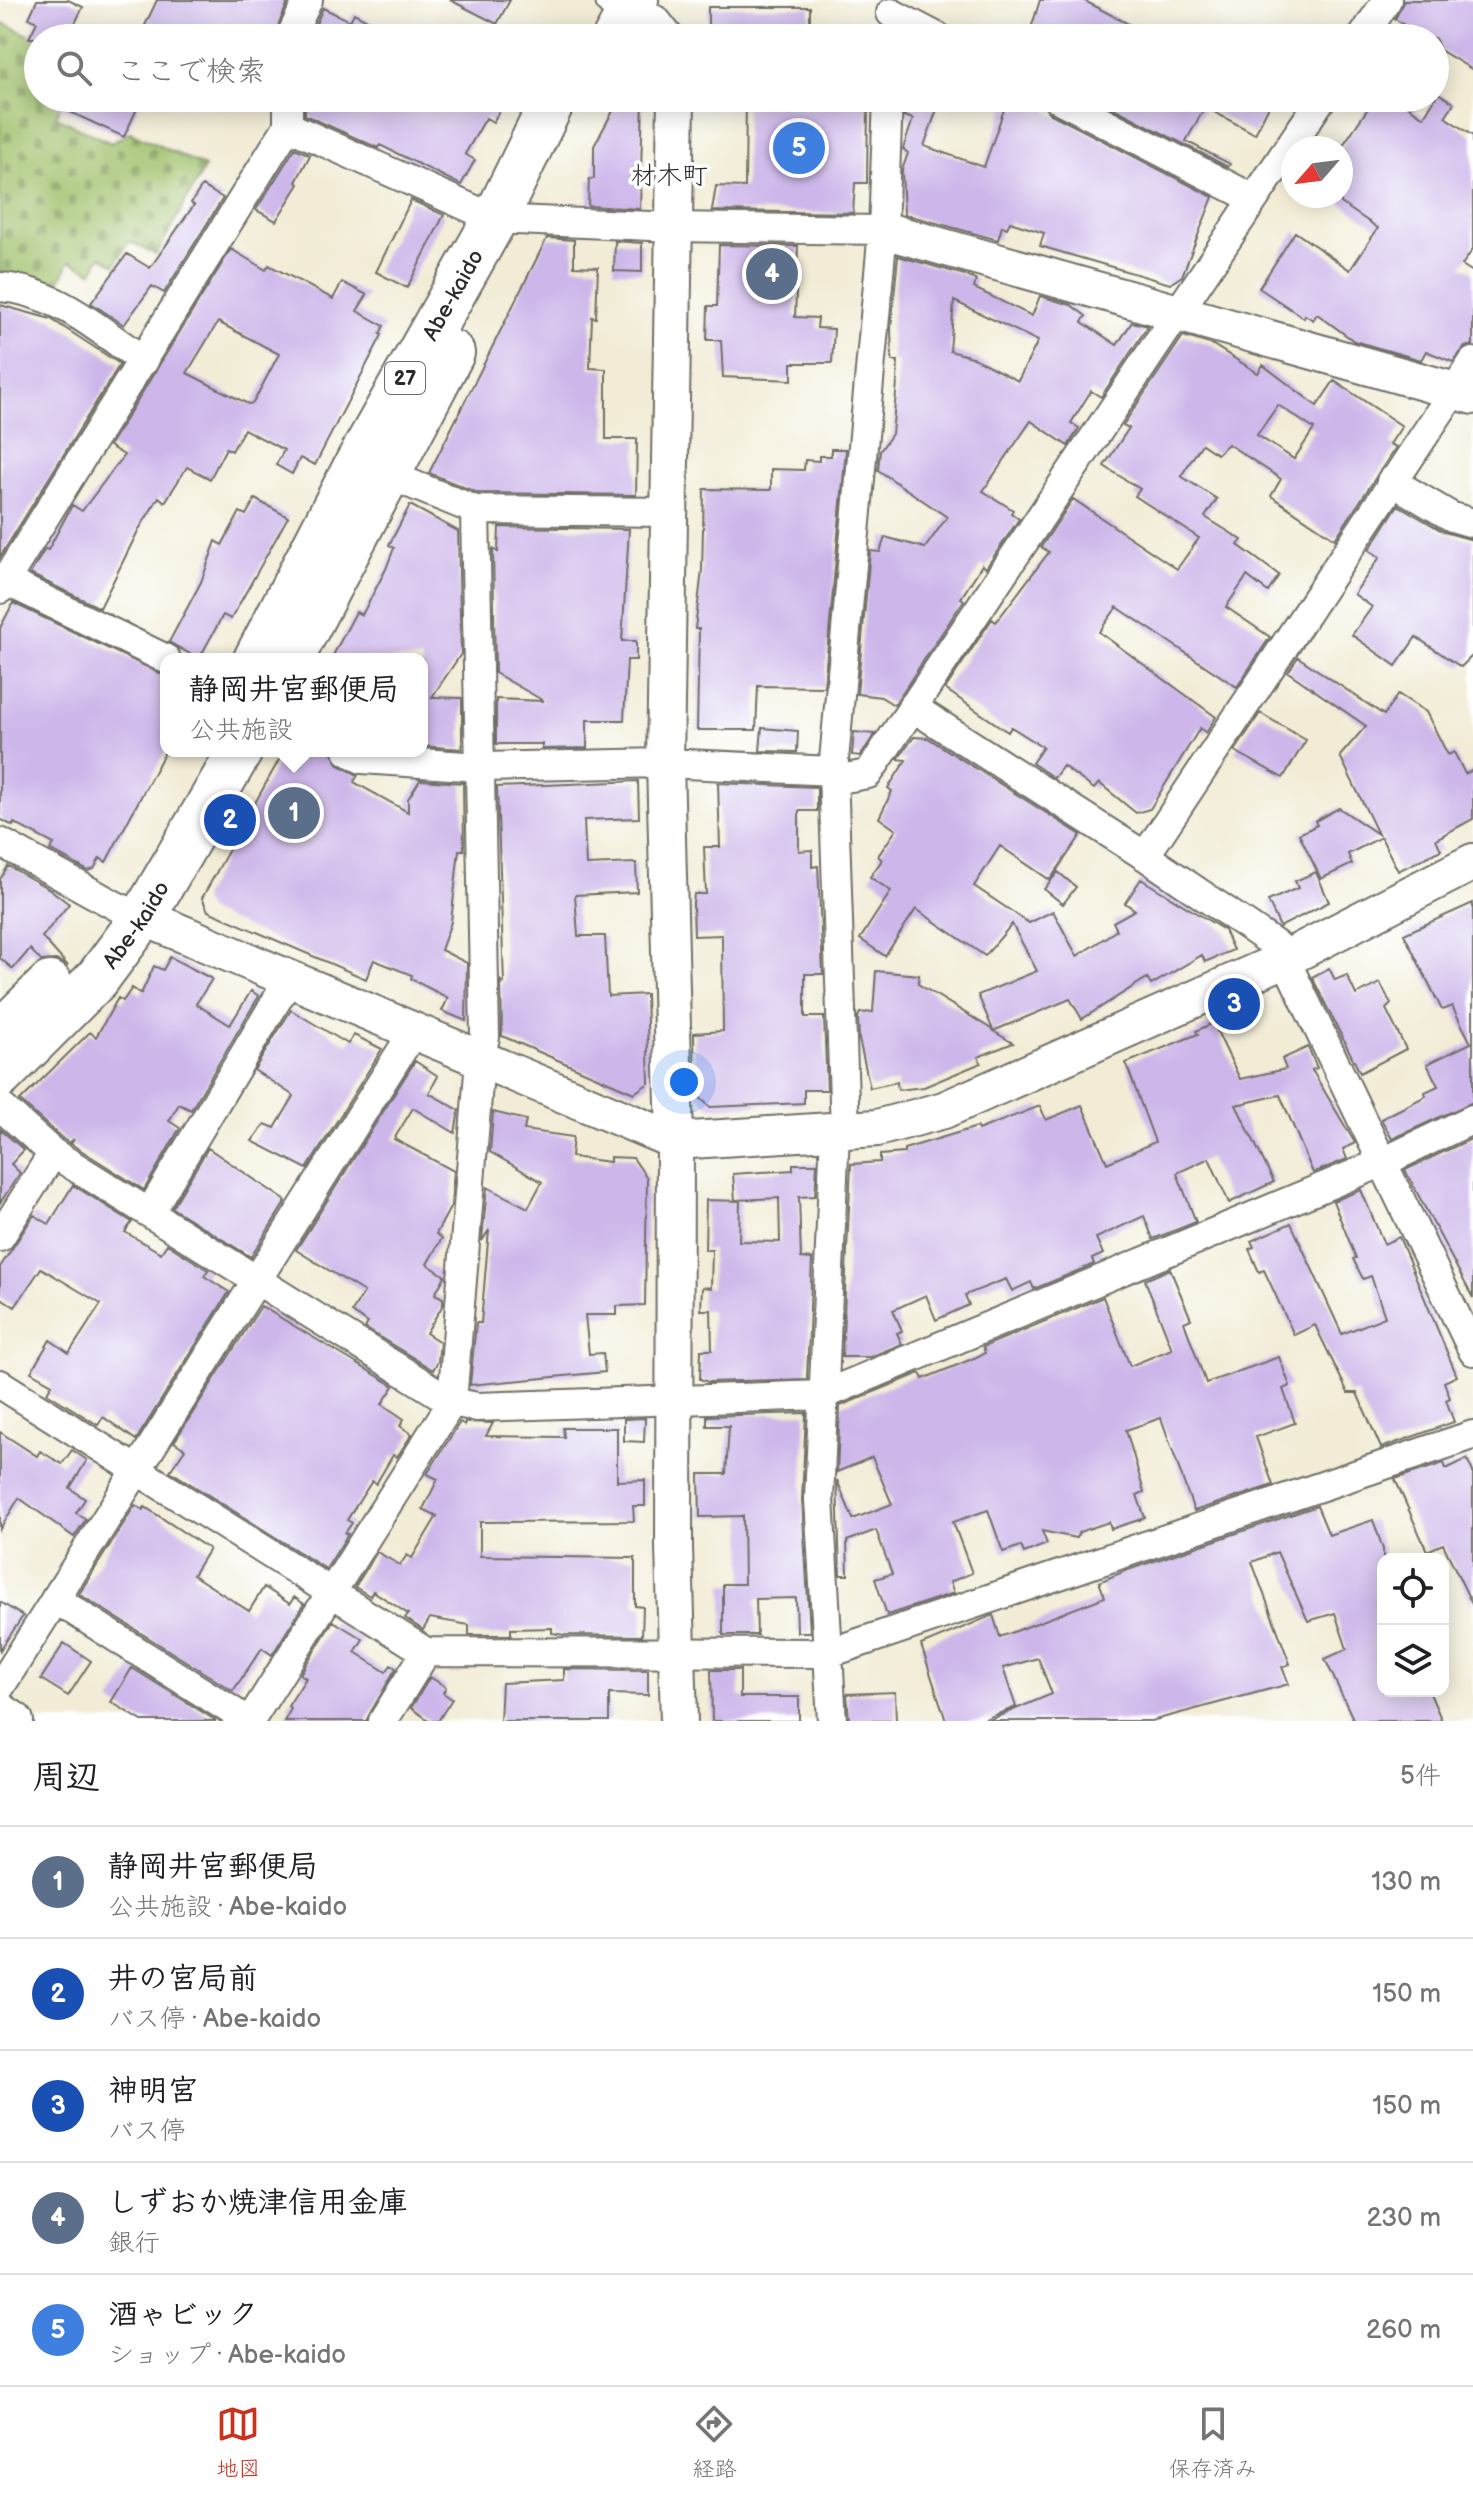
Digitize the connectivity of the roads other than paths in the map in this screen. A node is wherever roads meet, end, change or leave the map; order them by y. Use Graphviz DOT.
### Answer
graph roads {
  1 [pos="308,0"];
  2 [pos="1387,0"];
  3 [pos="620,9"];
  4 [pos="297,24"];
  5 [pos="601,24"];
  6 [pos="654,24"];
  7 [pos="1371,24"];
  8 [pos="288,112"];
  9 [pos="549,112"];
  10 [pos="574,112"];
  11 [pos="676,112"];
  12 [pos="887,112"];
  13 [pos="1084,112"];
  14 [pos="1313,112"];
  15 [pos="1254,199"];
  16 [pos="508,219"];
  17 [pos="673,227"];
  18 [pos="883,230"];
  19 [pos="0,287"];
  20 [pos="1180,312"];
  21 [pos="144,361"];
  22 [pos="1467,383"];
  23 [pos="389,475"];
  24 [pos="1391,481"];
  25 [pos="475,510"];
  26 [pos="670,512"];
  27 [pos="1473,523"];
  28 [pos="2,583"];
  29 [pos="259,653"];
  30 [pos="294,653"];
  31 [pos="160,656"];
  32 [pos="912,707"];
  33 [pos="205,757"];
  34 [pos="236,757"];
  35 [pos="358,757"];
  36 [pos="665,763"];
  37 [pos="480,767"];
  38 [pos="834,776"];
  39 [pos="0,842"];
  40 [pos="1145,856"];
  41 [pos="1473,862"];
  42 [pos="130,912"];
  43 [pos="1288,958"];
  44 [pos="290,978"];
  45 [pos="414,1031"];
  46 [pos="0,1033"];
  47 [pos="480,1060"];
  48 [pos="0,1076"];
  49 [pos="0,1106"];
  50 [pos="1473,1119"];
  51 [pos="840,1131"];
  52 [pos="675,1141"];
  53 [pos="53,1153"];
  54 [pos="1381,1163"];
  55 [pos="150,1212"];
  56 [pos="0,1237"];
  57 [pos="257,1279"];
  58 [pos="1473,1351"];
  59 [pos="0,1384"];
  60 [pos="823,1395"];
  61 [pos="676,1399"];
  62 [pos="452,1402"];
  63 [pos="1473,1435"];
  64 [pos="134,1472"];
  65 [pos="330,1593"];
  66 [pos="55,1599"];
  67 [pos="426,1652"];
  68 [pos="677,1652"];
  69 [pos="829,1653"];
  70 [pos="0,1687"];
  71 [pos="0,1711"];
  72 [pos="15,1721"];
  73 [pos="249,1721"];
  74 [pos="383,1721"];
  75 [pos="679,1721"];
  76 [pos="832,1721"];
  1 -- 4 [label="street"];
  2 -- 7 [label="street"];
  3 -- 5 [label="main road"];
  3 -- 6 [label="street"];
  8 -- 16 [label="street"];
  8 -- 21 [label="street"];
  9 -- 16 [label="main road, Abe-kaido / 27"];
  10 -- 16 [label="main road, Abe-kaido / 27"];
  11 -- 17 [label="street"];
  12 -- 18 [label="street"];
  13 -- 15 [label="street"];
  14 -- 15 [label="street"];
  15 -- 20 [label="street"];
  16 -- 17 [label="street"];
  16 -- 23 [label="main road, Abe-kaido / 27"];
  16 -- 29 [label="main road, Abe-kaido / 27"];
  17 -- 18 [label="street"];
  17 -- 26 [label="street"];
  18 -- 20 [label="street"];
  18 -- 38 [label="street"];
  19 -- 21 [label="street"];
  20 -- 22 [label="street"];
  20 -- 32 [label="street"];
  21 -- 28 [label="street"];
  22 -- 24 [label="street"];
  23 -- 25 [label="street"];
  23 -- 30 [label="main road, Abe-kaido / 27"];
  24 -- 27 [label="street"];
  24 -- 40 [label="street"];
  25 -- 26 [label="street"];
  25 -- 37 [label="street"];
  26 -- 36 [label="street"];
  28 -- 31 [label="street"];
  32 -- 38 [label="street"];
  32 -- 40 [label="street"];
  33 -- 42 [label="main road, Abe-kaido"];
  34 -- 42 [label="main road, Abe-kaido"];
  35 -- 37 [label="street"];
  36 -- 37 [label="street"];
  36 -- 38 [label="street"];
  36 -- 52 [label="street"];
  37 -- 47 [label="street"];
  38 -- 51 [label="street"];
  39 -- 42 [label="street"];
  40 -- 43 [label="street"];
  41 -- 43 [label="street"];
  42 -- 44 [label="street"];
  42 -- 46 [label="main road, Abe-kaido"];
  42 -- 48 [label="main road, Abe-kaido"];
  43 -- 51 [label="street"];
  43 -- 54 [label="street"];
  44 -- 45 [label="street"];
  44 -- 55 [label="street"];
  45 -- 47 [label="street"];
  45 -- 57 [label="street"];
  47 -- 52 [label="street"];
  47 -- 62 [label="street"];
  49 -- 53 [label="street"];
  50 -- 54 [label="street"];
  51 -- 52 [label="street"];
  51 -- 60 [label="street"];
  52 -- 61 [label="street"];
  53 -- 55 [label="street"];
  53 -- 56 [label="street"];
  54 -- 58 [label="street"];
  54 -- 60 [label="street"];
  55 -- 57 [label="street"];
  57 -- 62 [label="street"];
  57 -- 64 [label="street"];
  59 -- 64 [label="street"];
  60 -- 61 [label="street"];
  60 -- 69 [label="street"];
  61 -- 62 [label="street"];
  61 -- 68 [label="street"];
  62 -- 65 [label="street"];
  63 -- 69 [label="street"];
  64 -- 65 [label="street"];
  64 -- 66 [label="street"];
  65 -- 67 [label="street"];
  65 -- 73 [label="street"];
  66 -- 70 [label="street"];
  66 -- 73 [label="street"];
  67 -- 68 [label="street"];
  67 -- 74 [label="street"];
  68 -- 69 [label="street"];
  68 -- 75 [label="street"];
  69 -- 76 [label="street"];
  71 -- 72 [label="street"];
}
